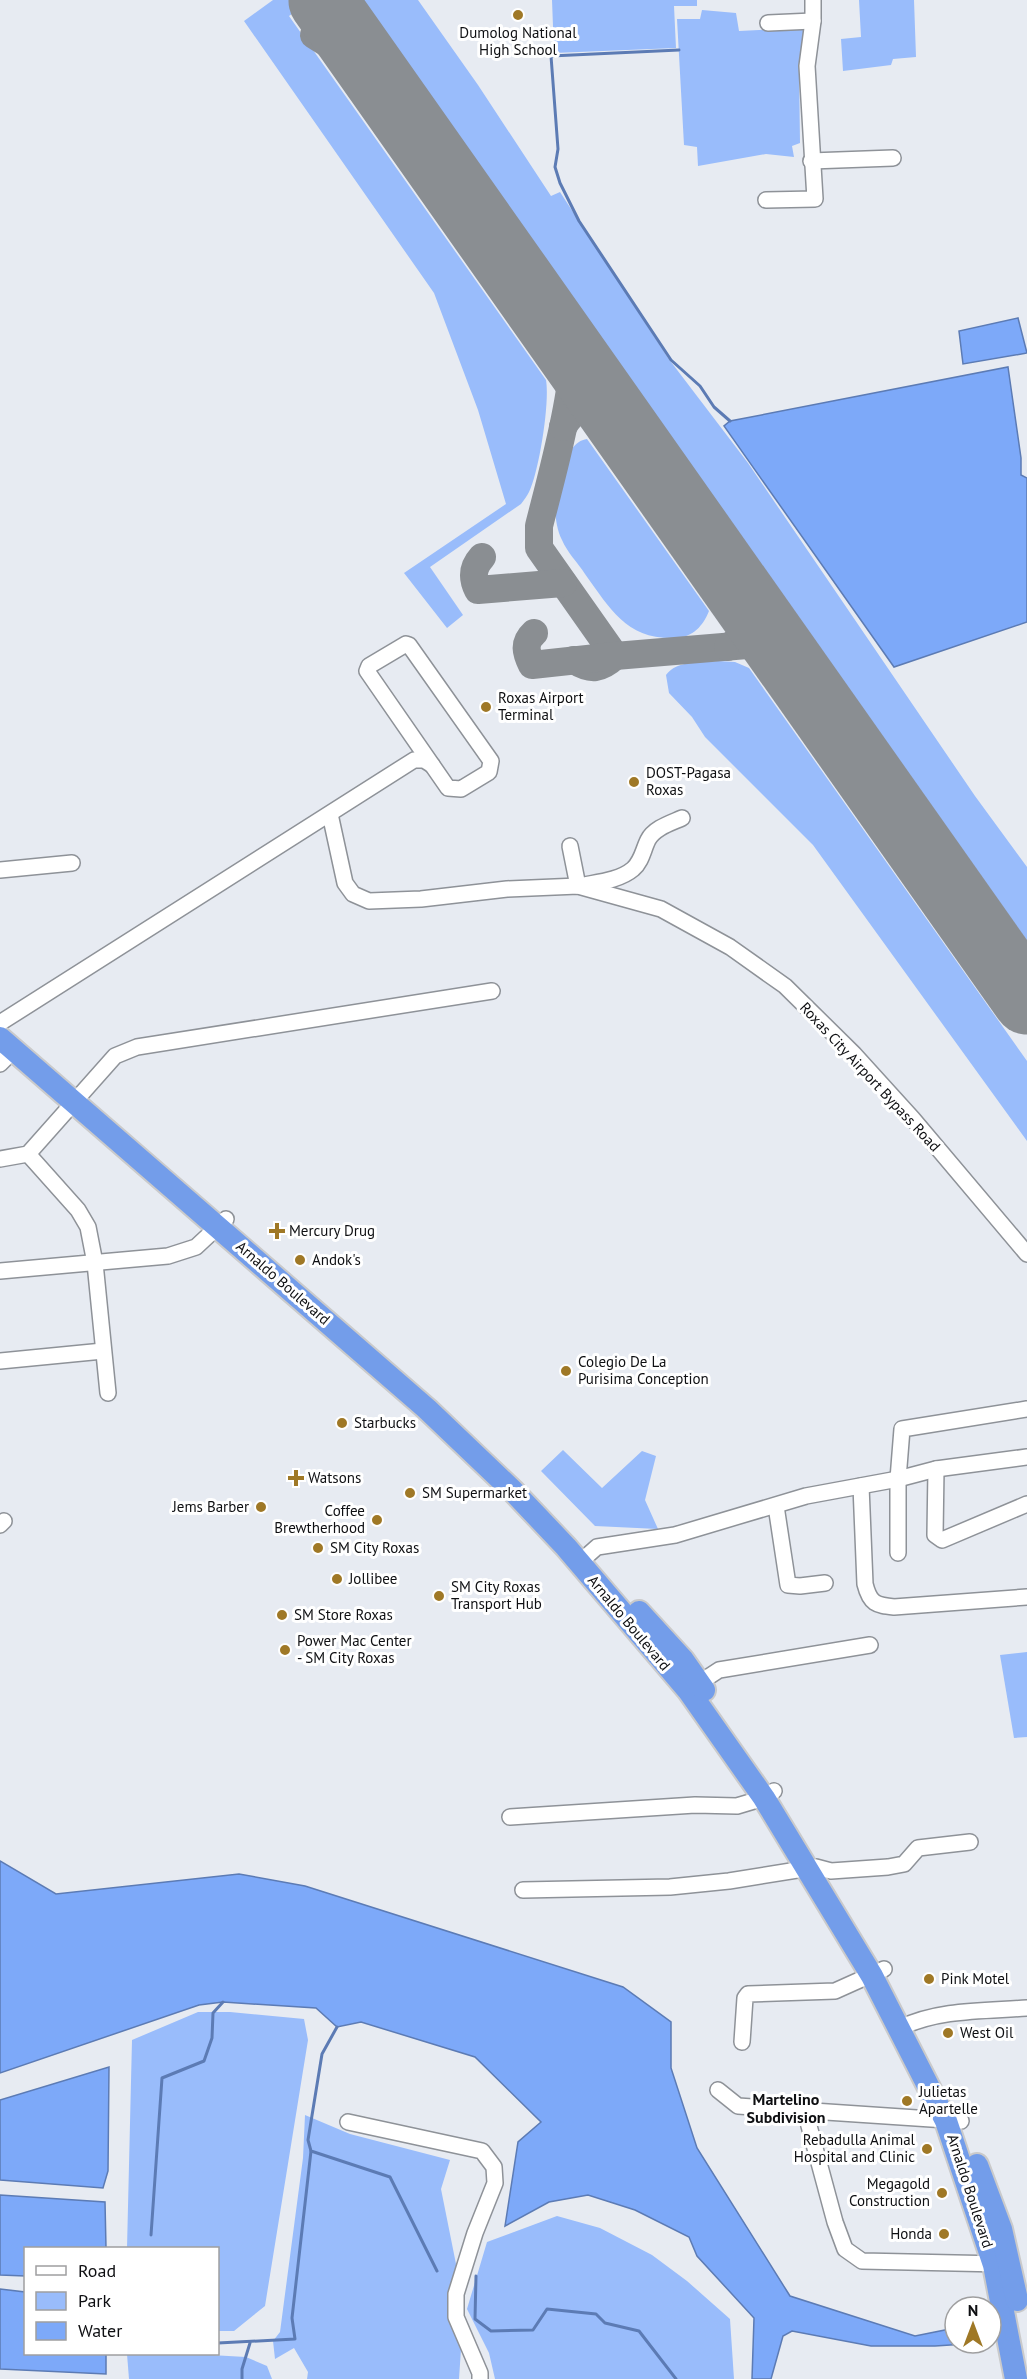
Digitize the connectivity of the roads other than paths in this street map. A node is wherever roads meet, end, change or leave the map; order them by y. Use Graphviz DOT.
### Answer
graph roads {
  1 [pos="813,0"];
  2 [pos="813,21"];
  3 [pos="768,23"];
  4 [pos="893,158"];
  5 [pos="812,161"];
  6 [pos="766,200"];
  7 [pos="417,743"];
  8 [pos="414,760"];
  9 [pos="432,765"];
  10 [pos="330,814"];
  11 [pos="682,818"];
  12 [pos="570,846"];
  13 [pos="72,863"];
  14 [pos="0,870"];
  15 [pos="578,886"];
  16 [pos="492,991"];
  17 [pos="0,1024"];
  18 [pos="5,1051"];
  19 [pos="76,1098"];
  20 [pos="28,1154"];
  21 [pos="0,1159"];
  22 [pos="223,1223"];
  23 [pos="1027,1254"];
  24 [pos="94,1263"];
  25 [pos="0,1270"];
  26 [pos="103,1351"];
  27 [pos="0,1361"];
  28 [pos="108,1393"];
  29 [pos="1027,1409"];
  30 [pos="1027,1457"];
  31 [pos="936,1469"];
  32 [pos="898,1479"];
  33 [pos="861,1486"];
  34 [pos="1027,1504"];
  35 [pos="776,1506"];
  36 [pos="576,1547"];
  37 [pos="898,1553"];
  38 [pos="825,1583"];
  39 [pos="1027,1597"];
  40 [pos="870,1645"];
  41 [pos="694,1686"];
  42 [pos="769,1794"];
  43 [pos="510,1817"];
  44 [pos="970,1842"];
  45 [pos="811,1868"];
  46 [pos="523,1890"];
  47 [pos="878,1973"];
  48 [pos="1027,2008"];
  49 [pos="906,2025"];
  50 [pos="742,2042"];
  51 [pos="718,2090"];
  52 [pos="805,2111"];
  53 [pos="954,2121"];
  54 [pos="348,2122"];
  55 [pos="1002,2264"];
  56 [pos="1027,2354"];
  57 [pos="480,2379"];
  58 [pos="1016,2379"];
  1 -- 2 [label="street"];
  2 -- 3 [label="street"];
  2 -- 5 [label="street"];
  4 -- 5 [label="street"];
  5 -- 6 [label="street"];
  7 -- 8 [label="street"];
  7 -- 9 [label="street"];
  7 -- 9 [label="street"];
  8 -- 9 [label="street"];
  8 -- 10 [label="street"];
  10 -- 15 [label="street, Roxas City Airport Bypass Road"];
  10 -- 17 [label="street"];
  11 -- 15 [label="street"];
  12 -- 15 [label="street"];
  13 -- 14 [label="street"];
  15 -- 23 [label="street, Roxas City Airport Bypass Road"];
  16 -- 19 [label="street"];
  17 -- 19 [label="highway, Arnaldo Boulevard"];
  18 -- 19 [label="highway, Arnaldo Boulevard"];
  19 -- 20 [label="street"];
  19 -- 22 [label="highway, Arnaldo Boulevard"];
  20 -- 21 [label="street"];
  20 -- 24 [label="street"];
  22 -- 24 [label="street"];
  22 -- 36 [label="highway, Arnaldo Boulevard"];
  24 -- 25 [label="street"];
  24 -- 26 [label="street"];
  26 -- 27 [label="street"];
  26 -- 28 [label="street"];
  29 -- 32 [label="street"];
  30 -- 31 [label="street"];
  31 -- 32 [label="street"];
  31 -- 34 [label="street"];
  32 -- 33 [label="street"];
  32 -- 37 [label="street"];
  33 -- 35 [label="street"];
  33 -- 39 [label="street"];
  35 -- 36 [label="street"];
  35 -- 38 [label="street"];
  36 -- 41 [label="highway, Arnaldo Boulevard"];
  40 -- 41 [label="street"];
  41 -- 42 [label="highway, Arnaldo Boulevard"];
  42 -- 43 [label="street"];
  42 -- 45 [label="highway, Arnaldo Boulevard"];
  44 -- 45 [label="street"];
  45 -- 46 [label="street"];
  45 -- 47 [label="highway, Arnaldo Boulevard"];
  47 -- 49 [label="highway, Arnaldo Boulevard"];
  47 -- 50 [label="street"];
  48 -- 49 [label="street"];
  49 -- 53 [label="highway, Arnaldo Boulevard"];
  51 -- 52 [label="street"];
  52 -- 53 [label="street"];
  52 -- 55 [label="street"];
  53 -- 55 [label="highway, Arnaldo Boulevard"];
  54 -- 57 [label="street"];
  55 -- 56 [label="highway, Arnaldo Boulevard"];
  55 -- 58 [label="highway, Arnaldo Boulevard"];
}
